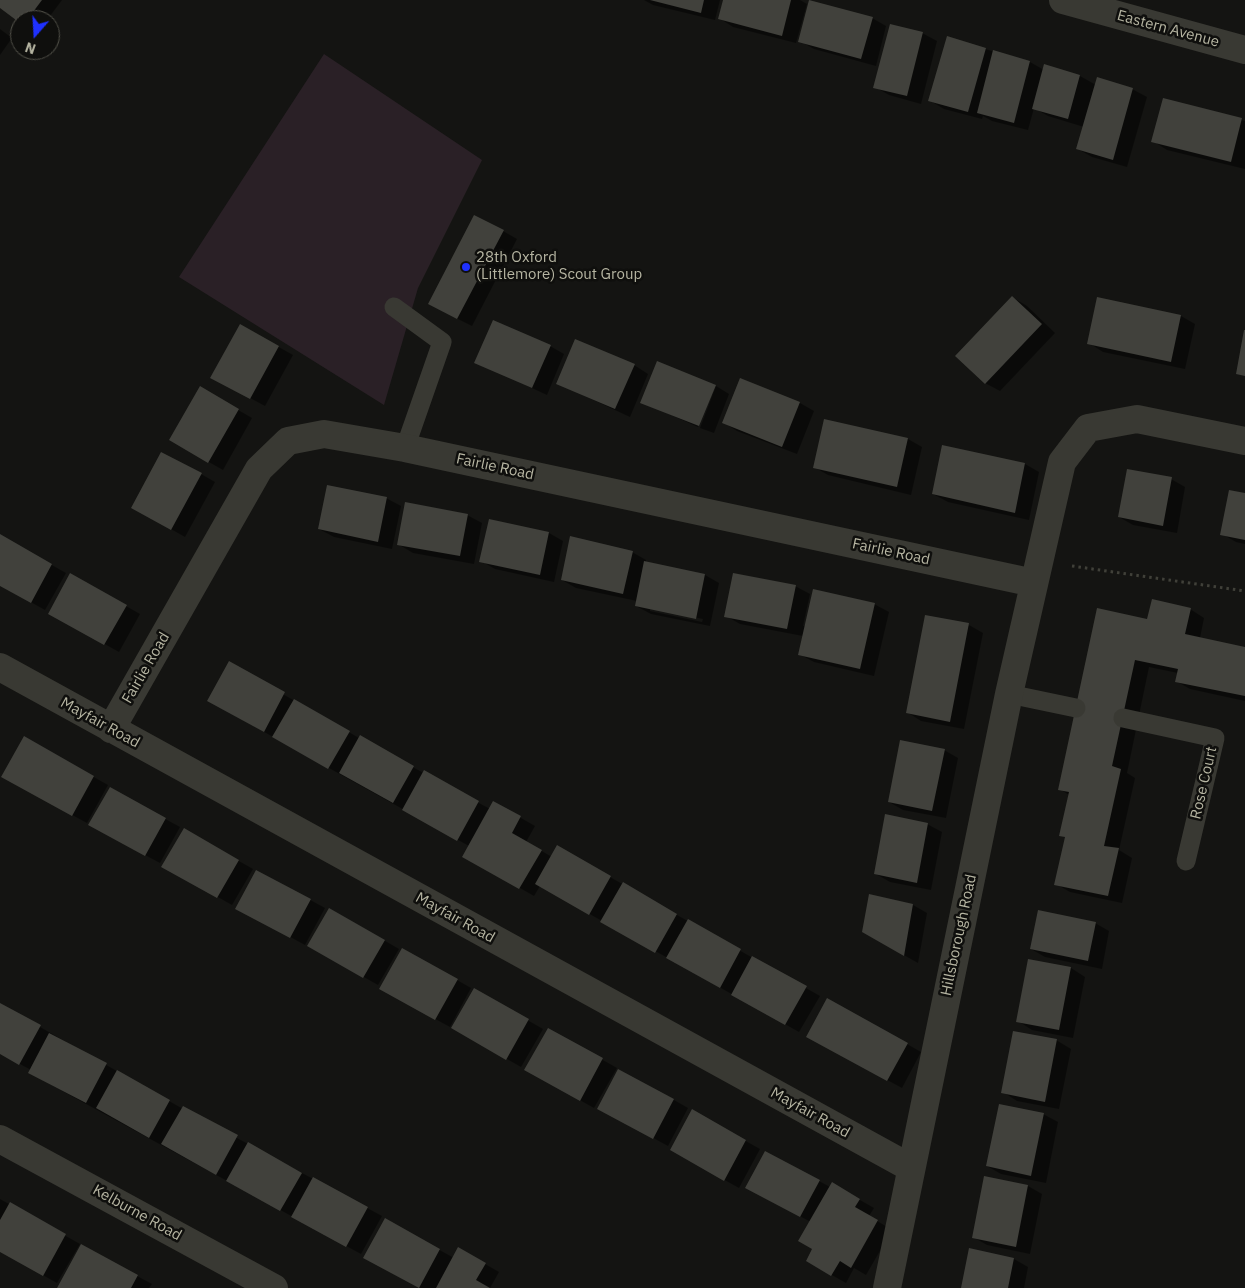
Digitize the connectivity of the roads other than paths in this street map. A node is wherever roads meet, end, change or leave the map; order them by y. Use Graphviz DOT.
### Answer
graph roads {
  1 [pos="1063,0"];
  2 [pos="1245,50"];
  3 [pos="394,307"];
  4 [pos="1245,441"];
  5 [pos="405,448"];
  6 [pos="1037,572"];
  7 [pos="2,673"];
  8 [pos="1009,694"];
  9 [pos="1076,708"];
  10 [pos="1122,718"];
  11 [pos="111,729"];
  12 [pos="1186,861"];
  13 [pos="0,1138"];
  14 [pos="911,1168"];
  15 [pos="274,1288"];
  16 [pos="887,1288"];
  1 -- 2 [label="street, Eastern Avenue"];
  3 -- 5 [label="lane"];
  4 -- 6 [label="street, Hillsborough Road"];
  5 -- 6 [label="street, Fairlie Road"];
  5 -- 11 [label="street, Fairlie Road"];
  6 -- 8 [label="street, Hillsborough Road"];
  7 -- 11 [label="street, Mayfair Road"];
  8 -- 9 [label="lane"];
  8 -- 14 [label="street, Hillsborough Road"];
  10 -- 12 [label="lane, Rose Court"];
  11 -- 14 [label="street, Mayfair Road"];
  13 -- 15 [label="street, Kelburne Road"];
  14 -- 16 [label="street, Hillsborough Road"];
}
